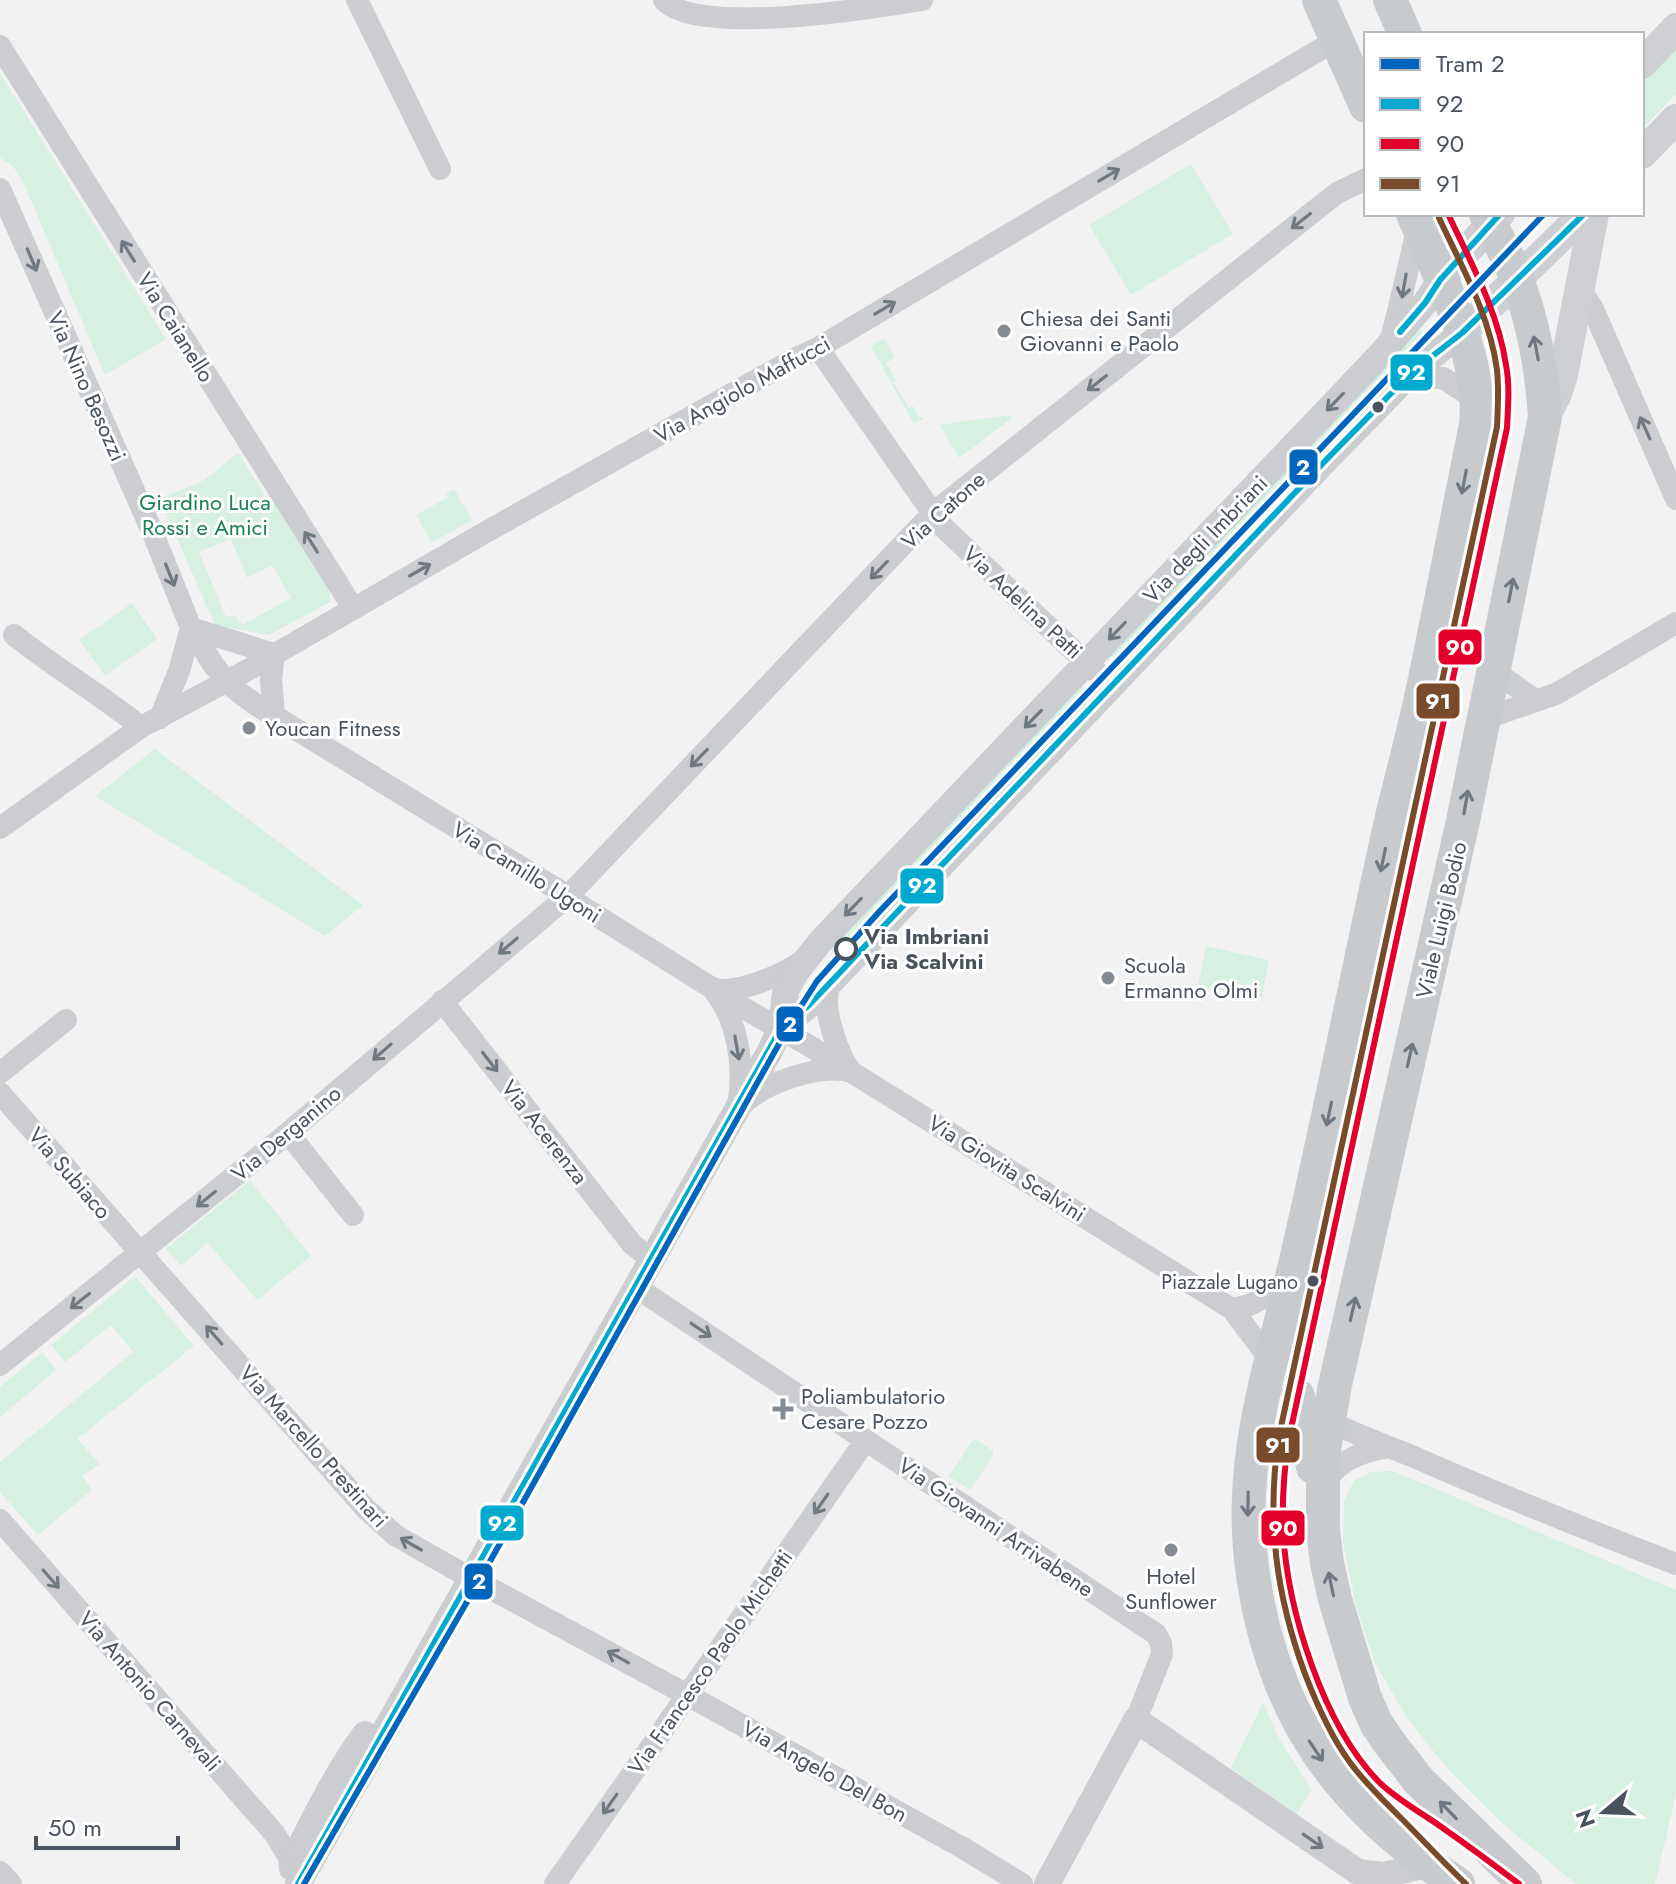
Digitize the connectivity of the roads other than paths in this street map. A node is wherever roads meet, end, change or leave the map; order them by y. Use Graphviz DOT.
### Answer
graph roads {
  1 [pos="357,0"];
  2 [pos="664,0"];
  3 [pos="922,0"];
  4 [pos="1319,0"];
  5 [pos="1390,0"];
  6 [pos="1676,28"];
  7 [pos="1404,32"];
  8 [pos="1336,40"];
  9 [pos="0,46"];
  10 [pos="1644,62"];
  11 [pos="1364,102"];
  12 [pos="1676,119"];
  13 [pos="1644,152"];
  14 [pos="440,169"];
  15 [pos="1364,180"];
  16 [pos="0,189"];
  17 [pos="1582,216"];
  18 [pos="1594,216"];
  19 [pos="1492,217"];
  20 [pos="1416,220"];
  21 [pos="1440,280"];
  22 [pos="1518,280"];
  23 [pos="1580,293"];
  24 [pos="1462,333"];
  25 [pos="1389,345"];
  26 [pos="818,348"];
  27 [pos="1406,378"];
  28 [pos="1478,405"];
  29 [pos="1545,417"];
  30 [pos="1676,499"];
  31 [pos="933,513"];
  32 [pos="353,608"];
  33 [pos="1676,623"];
  34 [pos="191,628"];
  35 [pos="14,635"];
  36 [pos="274,654"];
  37 [pos="1087,663"];
  38 [pos="1496,666"];
  39 [pos="227,682"];
  40 [pos="1111,686"];
  41 [pos="1535,700"];
  42 [pos="274,715"];
  43 [pos="150,722"];
  44 [pos="1483,724"];
  45 [pos="0,828"];
  46 [pos="568,896"];
  47 [pos="810,953"];
  48 [pos="833,979"];
  49 [pos="708,986"];
  50 [pos="442,1001"];
  51 [pos="66,1020"];
  52 [pos="780,1029"];
  53 [pos="0,1073"];
  54 [pos="854,1074"];
  55 [pos="0,1093"];
  56 [pos="732,1118"];
  57 [pos="288,1133"];
  58 [pos="353,1215"];
  59 [pos="141,1252"];
  60 [pos="652,1260"];
  61 [pos="1290,1286"];
  62 [pos="636,1287"];
  63 [pos="1232,1309"];
  64 [pos="1271,1361"];
  65 [pos="0,1365"];
  66 [pos="1298,1396"];
  67 [pos="1329,1421"];
  68 [pos="866,1440"];
  69 [pos="1390,1447"];
  70 [pos="1323,1483"];
  71 [pos="0,1520"];
  72 [pos="1323,1530"];
  73 [pos="1676,1564"];
  74 [pos="472,1577"];
  75 [pos="687,1694"];
  76 [pos="400,1703"];
  77 [pos="1136,1720"];
  78 [pos="323,1839"];
  79 [pos="1428,1865"];
  80 [pos="0,1872"];
  81 [pos="1381,1878"];
  82 [pos="292,1879"];
  83 [pos="11,1884"];
  84 [pos="318,1884"];
  85 [pos="555,1884"];
  86 [pos="1022,1884"];
  87 [pos="1047,1884"];
  88 [pos="1458,1884"];
  89 [pos="1525,1884"];
  1 -- 14 [label="street"];
  2 -- 3 [label="street"];
  4 -- 8 [label="main road"];
  5 -- 7 [label="main road"];
  6 -- 10 [label="main road"];
  8 -- 11 [label="main road"];
  26 -- 8 [label="street, Via Angiolo Maffucci, one-way"];
  32 -- 9 [label="street, Via Caianello, one-way"];
  12 -- 13 [label="main road"];
  15 -- 31 [label="street, Via Catone, one-way"];
  16 -- 34 [label="street, Via Nino Besozzi, one-way"];
  17 -- 22 [label="main road"];
  18 -- 23 [label="main road"];
  19 -- 21 [label="main road"];
  19 -- 22 [label="main road, Viale Luigi Bodio"];
  20 -- 21 [label="main road"];
  20 -- 25 [label="street, one-way"];
  21 -- 24 [label="main road"];
  21 -- 25 [label="street, Via degli Imbriani"];
  22 -- 24 [label="main road"];
  29 -- 22 [label="main road, Viale Luigi Bodio, one-way"];
  23 -- 29 [label="main road"];
  30 -- 23 [label="street, one-way"];
  24 -- 27 [label="street, Via degli Imbriani"];
  24 -- 28 [label="main road"];
  25 -- 37 [label="street, Via degli Imbriani, one-way"];
  26 -- 31 [label="street, Via Adelina Patti"];
  32 -- 26 [label="street, Via Angiolo Maffucci, one-way"];
  27 -- 28 [label="street"];
  27 -- 40 [label="street, Via degli Imbriani"];
  28 -- 61 [label="main road, one-way"];
  38 -- 29 [label="main road, Viale Luigi Bodio, one-way"];
  31 -- 37 [label="street, Via Adelina Patti"];
  31 -- 46 [label="street, Via Catone, one-way"];
  32 -- 36 [label="street, Via Angiolo Maffucci"];
  33 -- 41 [label="street"];
  34 -- 36 [label="street"];
  34 -- 39 [label="street, Via Nino Besozzi"];
  34 -- 43 [label="street"];
  35 -- 43 [label="street"];
  36 -- 39 [label="street, Via Angiolo Maffucci"];
  36 -- 42 [label="street"];
  37 -- 40 [label="street"];
  37 -- 47 [label="street, Via degli Imbriani, one-way"];
  38 -- 41 [label="street"];
  38 -- 44 [label="main road, Viale Luigi Bodio"];
  39 -- 42 [label="street, Via Camillo Ugoni"];
  39 -- 43 [label="street, Via Angiolo Maffucci"];
  40 -- 48 [label="street, Via degli Imbriani"];
  41 -- 44 [label="street"];
  42 -- 46 [label="street, Via Camillo Ugoni"];
  43 -- 45 [label="street, Via Angiolo Maffucci"];
  67 -- 44 [label="main road, Viale Luigi Bodio, one-way"];
  46 -- 49 [label="street, Via Camillo Ugoni"];
  46 -- 50 [label="street, Via Derganino, one-way"];
  47 -- 49 [label="street, Via degli Imbriani"];
  47 -- 52 [label="street, Via degli Imbriani"];
  48 -- 52 [label="street, Via degli Imbriani"];
  48 -- 54 [label="street"];
  49 -- 52 [label="street, Via Camillo Ugoni"];
  49 -- 56 [label="street, Via degli Imbriani, one-way"];
  50 -- 57 [label="street, Via Derganino, one-way"];
  50 -- 60 [label="street, Via Acerenza, one-way"];
  51 -- 53 [label="street"];
  52 -- 54 [label="street, Via Giovita Scalvini"];
  52 -- 56 [label="street, Via degli Imbriani"];
  54 -- 56 [label="street, Via degli Imbriani"];
  54 -- 63 [label="street, Via Giovita Scalvini"];
  55 -- 59 [label="street, Via Subiaco"];
  56 -- 60 [label="street, Via degli Imbriani"];
  57 -- 58 [label="street"];
  57 -- 59 [label="street, Via Derganino, one-way"];
  59 -- 65 [label="street, Via Derganino, one-way"];
  74 -- 59 [label="street, Via Marcello Prestinari, one-way"];
  60 -- 62 [label="street, Via degli Imbriani"];
  61 -- 63 [label="street"];
  61 -- 64 [label="main road"];
  62 -- 68 [label="street, Via Giovanni Arrivabene, one-way"];
  62 -- 74 [label="street, Via degli Imbriani"];
  63 -- 64 [label="street, Via Giovita Scalvini"];
  64 -- 66 [label="main road"];
  64 -- 79 [label="main road, one-way"];
  66 -- 67 [label="main road"];
  66 -- 72 [label="main road"];
  67 -- 69 [label="street"];
  67 -- 70 [label="main road"];
  68 -- 75 [label="street, Via Francesco Paolo Michetti, one-way"];
  68 -- 77 [label="street, Via Giovanni Arrivabene"];
  69 -- 70 [label="street"];
  69 -- 73 [label="street"];
  70 -- 72 [label="main road"];
  71 -- 82 [label="street, Via Antonio Carnevali, one-way"];
  89 -- 72 [label="main road, one-way"];
  75 -- 74 [label="street, Via Marcello Prestinari, one-way"];
  74 -- 76 [label="street, Via degli Imbriani"];
  75 -- 85 [label="street, Via Francesco Paolo Michetti, one-way"];
  75 -- 86 [label="street, Via Angelo Del Bon"];
  76 -- 78 [label="street, Via degli Imbriani"];
  76 -- 82 [label="street, Via degli Imbriani"];
  77 -- 81 [label="street, one-way"];
  77 -- 87 [label="street"];
  78 -- 82 [label="street, Via degli Imbriani"];
  78 -- 84 [label="street, Via degli Imbriani"];
  79 -- 81 [label="street"];
  79 -- 88 [label="main road"];
  80 -- 83 [label="street"];
}
